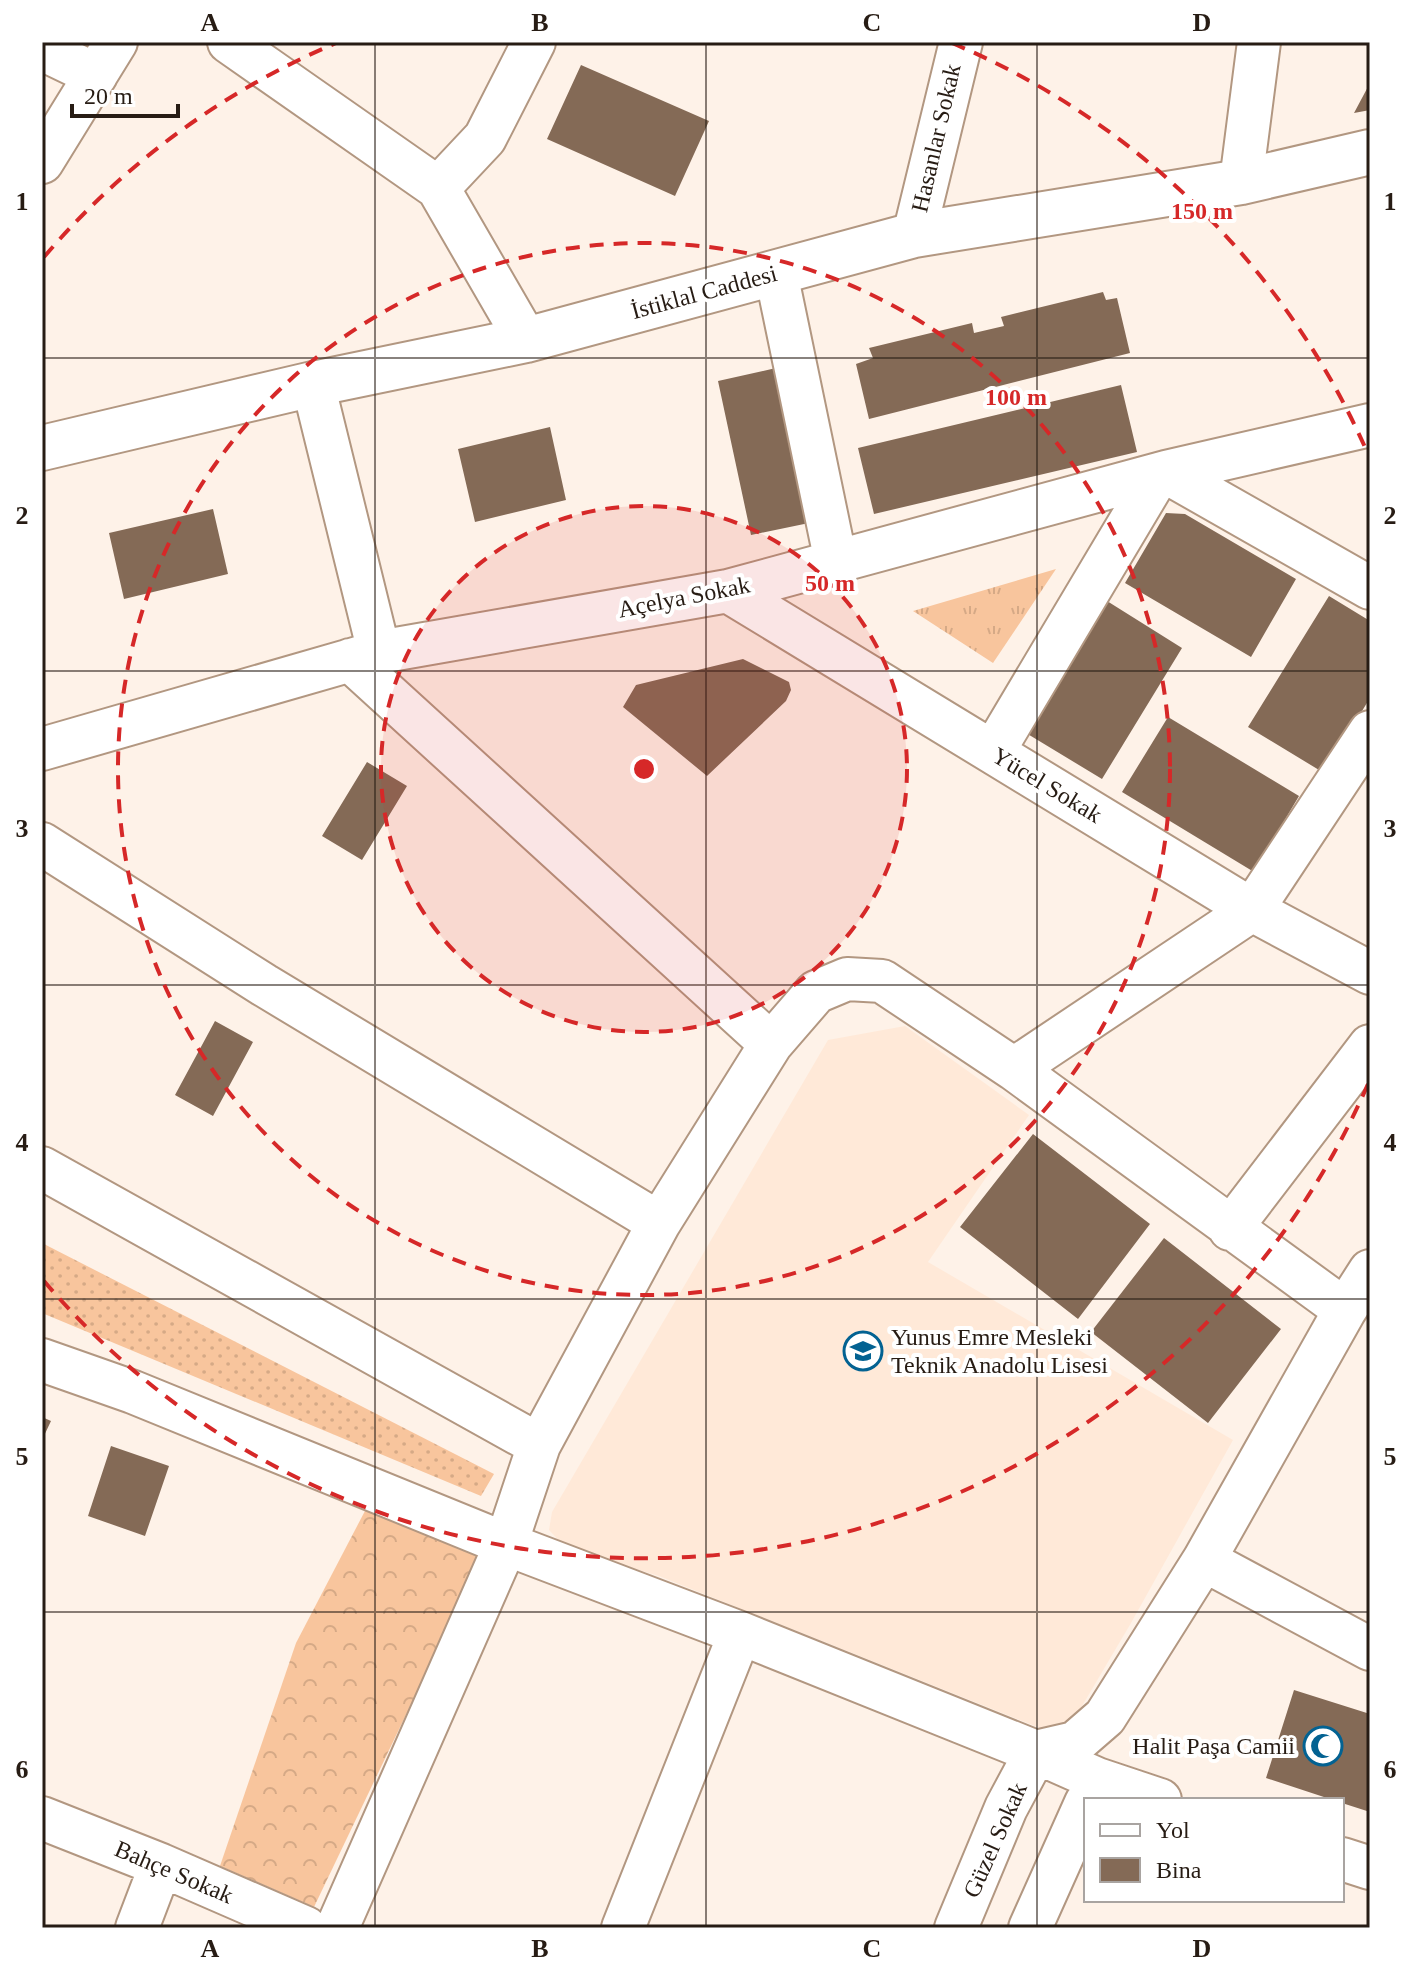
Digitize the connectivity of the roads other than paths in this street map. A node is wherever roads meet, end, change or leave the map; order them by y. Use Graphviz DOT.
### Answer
graph roads {
  1 [pos="229,42"];
  2 [pos="534,42"];
  3 [pos="1259,42"];
  4 [pos="948,46"];
  5 [pos="42,49"];
  6 [pos="106,59"];
  7 [pos="1370,152"];
  8 [pos="42,162"];
  9 [pos="1241,182"];
  10 [pos="438,188"];
  11 [pos="914,235"];
  12 [pos="776,273"];
  13 [pos="526,340"];
  14 [pos="313,384"];
  15 [pos="1370,425"];
  16 [pos="42,448"];
  17 [pos="1162,474"];
  18 [pos="836,562"];
  19 [pos="1370,588"];
  20 [pos="728,591"];
  21 [pos="364,656"];
  22 [pos="1370,732"];
  23 [pos="42,749"];
  24 [pos="993,752"];
  25 [pos="42,844"];
  26 [pos="1252,910"];
  27 [pos="1370,973"];
  28 [pos="771,1044"];
  29 [pos="1370,1046"];
  30 [pos="1014,1069"];
  31 [pos="42,1168"];
  32 [pos="659,1223"];
  33 [pos="1230,1229"];
  34 [pos="1370,1271"];
  35 [pos="1345,1310"];
  36 [pos="42,1360"];
  37 [pos="539,1445"];
  38 [pos="506,1544"];
  39 [pos="1204,1560"];
  40 [pos="740,1633"];
  41 [pos="1370,1649"];
  42 [pos="1036,1752"];
  43 [pos="1090,1794"];
  44 [pos="1137,1798"];
  45 [pos="1084,1807"];
  46 [pos="42,1818"];
  47 [pos="1344,1860"];
  48 [pos="161,1865"];
  49 [pos="1370,1868"];
  50 [pos="137,1928"];
  51 [pos="306,1928"];
  52 [pos="337,1928"];
  53 [pos="623,1928"];
  54 [pos="956,1928"];
  55 [pos="1030,1928"];
  1 -- 10 [label="street"];
  2 -- 10 [label="street"];
  3 -- 9 [label="street"];
  4 -- 11 [label="street, Hasanlar Sokak"];
  5 -- 6 [label="street"];
  6 -- 8 [label="street"];
  7 -- 9 [label="main road, İstiklal Caddesi"];
  9 -- 11 [label="main road, İstiklal Caddesi"];
  10 -- 13 [label="street"];
  11 -- 12 [label="main road, İstiklal Caddesi"];
  12 -- 13 [label="main road, İstiklal Caddesi"];
  12 -- 18 [label="street"];
  13 -- 14 [label="main road, İstiklal Caddesi"];
  14 -- 16 [label="main road, İstiklal Caddesi"];
  14 -- 21 [label="street"];
  15 -- 17 [label="street, Açelya Sokak"];
  17 -- 18 [label="street, Açelya Sokak"];
  17 -- 19 [label="street"];
  17 -- 24 [label="street"];
  18 -- 20 [label="street, Açelya Sokak"];
  20 -- 21 [label="street, Açelya Sokak"];
  20 -- 24 [label="street, Yücel Sokak"];
  21 -- 23 [label="street, Açelya Sokak"];
  21 -- 28 [label="street"];
  22 -- 26 [label="street"];
  24 -- 26 [label="street, Yücel Sokak"];
  25 -- 32 [label="street"];
  26 -- 27 [label="street, Yücel Sokak"];
  26 -- 30 [label="street"];
  28 -- 30 [label="street"];
  28 -- 32 [label="street"];
  29 -- 33 [label="street"];
  30 -- 33 [label="street"];
  31 -- 37 [label="street"];
  32 -- 37 [label="street"];
  33 -- 35 [label="street"];
  34 -- 35 [label="street"];
  35 -- 39 [label="street"];
  36 -- 38 [label="street"];
  37 -- 38 [label="street"];
  38 -- 40 [label="street"];
  38 -- 52 [label="street"];
  39 -- 41 [label="street"];
  39 -- 42 [label="street"];
  40 -- 42 [label="street"];
  40 -- 53 [label="street"];
  42 -- 43 [label="street"];
  42 -- 54 [label="street, Güzel Sokak"];
  43 -- 44 [label="street"];
  45 -- 55 [label="street"];
  46 -- 48 [label="street, Bahçe Sokak"];
  47 -- 49 [label="street"];
  48 -- 50 [label="street"];
  48 -- 51 [label="street, Bahçe Sokak"];
}
